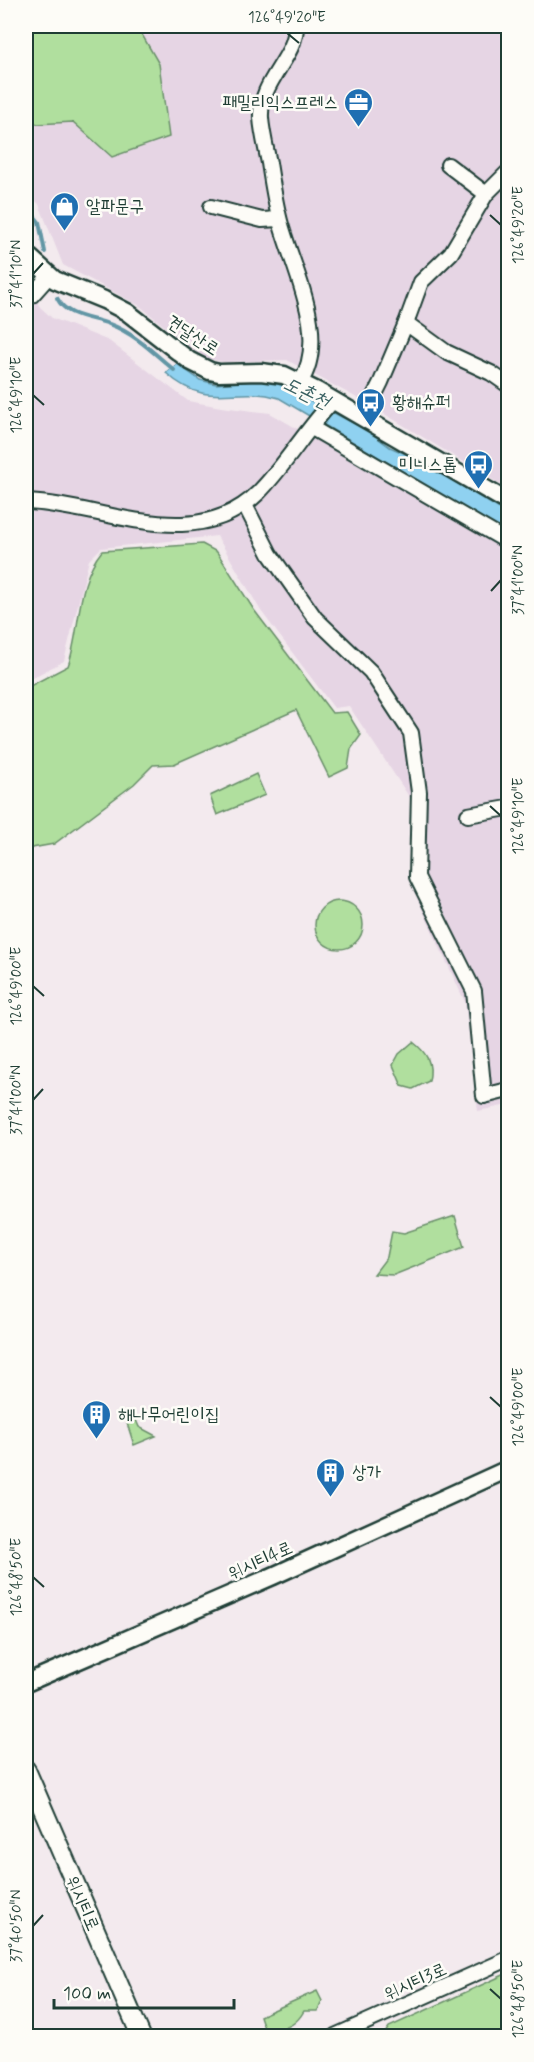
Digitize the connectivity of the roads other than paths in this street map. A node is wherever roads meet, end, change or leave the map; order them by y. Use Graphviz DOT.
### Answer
graph roads {
  1 [pos="296,26"];
  2 [pos="448,165"];
  3 [pos="508,172"];
  4 [pos="486,194"];
  5 [pos="211,207"];
  6 [pos="279,219"];
  7 [pos="26,254"];
  8 [pos="49,276"];
  9 [pos="26,298"];
  10 [pos="406,323"];
  11 [pos="300,383"];
  12 [pos="508,386"];
  13 [pos="331,403"];
  14 [pos="363,418"];
  15 [pos="313,425"];
  16 [pos="26,502"];
  17 [pos="508,502"];
  18 [pos="244,505"];
  19 [pos="508,542"];
  20 [pos="508,808"];
  21 [pos="468,815"];
  22 [pos="508,1090"];
  23 [pos="508,1469"];
  24 [pos="26,1683"];
  25 [pos="26,1770"];
  26 [pos="508,1959"];
  27 [pos="364,2031"];
  28 [pos="141,2037"];
  29 [pos="335,2037"];
  1 -- 6 [label="street"];
  2 -- 4 [label="street"];
  3 -- 4 [label="street"];
  4 -- 10 [label="street"];
  5 -- 6 [label="street"];
  6 -- 11 [label="street"];
  7 -- 8 [label="street, 견달산로"];
  8 -- 9 [label="street"];
  8 -- 11 [label="street, 견달산로"];
  10 -- 12 [label="street"];
  10 -- 14 [label="street"];
  11 -- 13 [label="street, 견달산로"];
  13 -- 14 [label="street, 견달산로"];
  13 -- 15 [label="street"];
  14 -- 17 [label="street, 견달산로"];
  15 -- 18 [label="street"];
  15 -- 19 [label="street"];
  16 -- 18 [label="street"];
  18 -- 22 [label="street"];
  20 -- 21 [label="street"];
  23 -- 24 [label="street, 위시티4로"];
  25 -- 28 [label="main road, 위시티로"];
  26 -- 27 [label="street, 위시티3로"];
  27 -- 29 [label="street, 위시티3로"];
}
